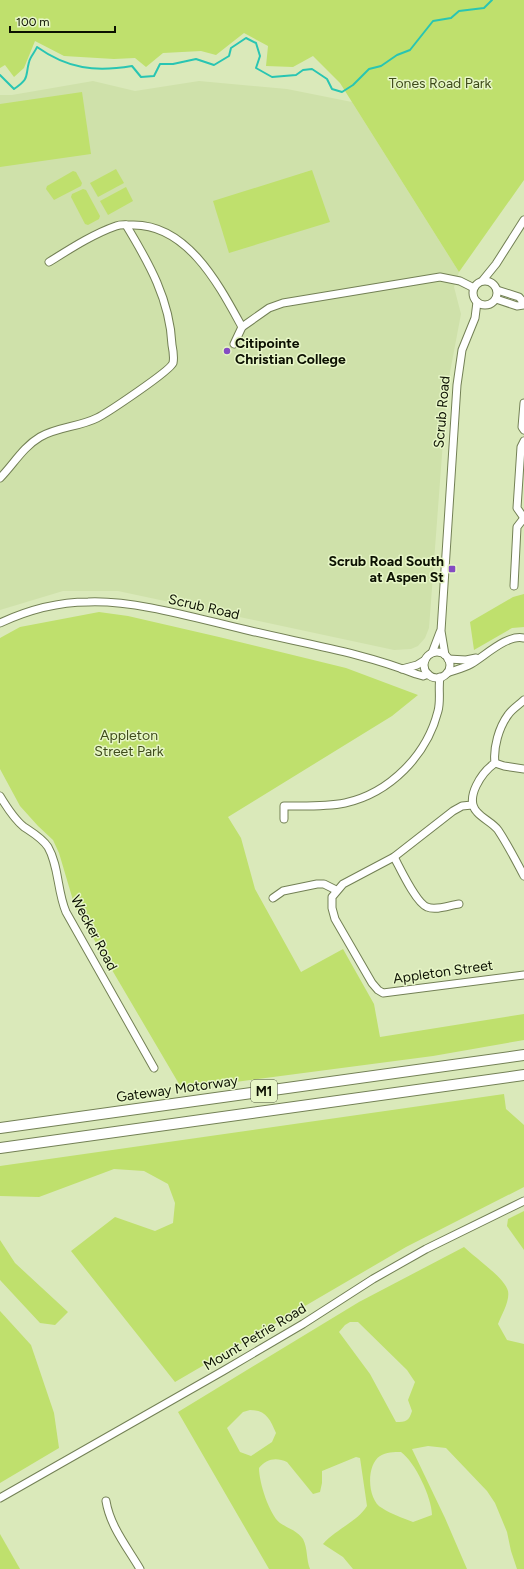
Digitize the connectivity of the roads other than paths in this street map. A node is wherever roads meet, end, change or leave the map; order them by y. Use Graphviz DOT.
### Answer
graph roads {
  1 [pos="524,220"];
  2 [pos="126,226"];
  3 [pos="49,262"];
  4 [pos="496,264"];
  5 [pos="483,280"];
  6 [pos="492,283"];
  7 [pos="474,288"];
  8 [pos="497,290"];
  9 [pos="496,299"];
  10 [pos="477,302"];
  11 [pos="524,304"];
  12 [pos="486,305"];
  13 [pos="475,318"];
  14 [pos="242,326"];
  15 [pos="234,344"];
  16 [pos="524,403"];
  17 [pos="524,430"];
  18 [pos="524,441"];
  19 [pos="0,478"];
  20 [pos="524,518"];
  21 [pos="514,586"];
  22 [pos="0,623"];
  23 [pos="441,631"];
  24 [pos="524,638"];
  25 [pos="432,653"];
  26 [pos="447,657"];
  27 [pos="480,657"];
  28 [pos="425,660"];
  29 [pos="402,669"];
  30 [pos="447,673"];
  31 [pos="428,674"];
  32 [pos="440,677"];
  33 [pos="524,700"];
  34 [pos="495,762"];
  35 [pos="524,769"];
  36 [pos="0,796"];
  37 [pos="472,805"];
  38 [pos="284,819"];
  39 [pos="394,857"];
  40 [pos="524,876"];
  41 [pos="336,890"];
  42 [pos="273,898"];
  43 [pos="459,904"];
  44 [pos="524,975"];
  45 [pos="524,1055"];
  46 [pos="154,1068"];
  47 [pos="524,1075"];
  48 [pos="0,1128"];
  49 [pos="0,1148"];
  50 [pos="524,1201"];
  51 [pos="0,1498"];
  52 [pos="106,1501"];
  53 [pos="140,1569"];
  1 -- 4 [label="street"];
  2 -- 3 [label="street"];
  2 -- 14 [label="street"];
  2 -- 19 [label="street"];
  4 -- 5 [label="street"];
  4 -- 6 [label="street"];
  5 -- 6 [label="street"];
  5 -- 7 [label="street"];
  6 -- 8 [label="street"];
  7 -- 10 [label="street"];
  7 -- 14 [label="street"];
  8 -- 9 [label="street"];
  8 -- 11 [label="street"];
  9 -- 11 [label="street"];
  9 -- 12 [label="street"];
  10 -- 12 [label="street"];
  10 -- 13 [label="street, Scrub Road"];
  12 -- 13 [label="street, Scrub Road"];
  13 -- 23 [label="street, Scrub Road"];
  14 -- 15 [label="street"];
  16 -- 17 [label="street"];
  18 -- 20 [label="street"];
  20 -- 21 [label="street"];
  22 -- 29 [label="street, Scrub Road"];
  23 -- 25 [label="street, Scrub Road"];
  23 -- 26 [label="street, Scrub Road"];
  24 -- 27 [label="street"];
  25 -- 26 [label="street"];
  25 -- 28 [label="street"];
  26 -- 27 [label="street"];
  26 -- 30 [label="street"];
  27 -- 30 [label="street"];
  28 -- 29 [label="street"];
  28 -- 31 [label="street"];
  29 -- 31 [label="street, Scrub Road"];
  30 -- 32 [label="street"];
  31 -- 32 [label="street"];
  32 -- 38 [label="street"];
  33 -- 34 [label="street"];
  34 -- 35 [label="street"];
  34 -- 37 [label="street"];
  36 -- 46 [label="street, Wecker Road"];
  37 -- 39 [label="street"];
  37 -- 40 [label="street"];
  39 -- 41 [label="street"];
  39 -- 43 [label="street"];
  41 -- 42 [label="street"];
  41 -- 44 [label="street, Appleton Street"];
  45 -- 48 [label="highway, Gateway Motorway / M1"];
  47 -- 49 [label="highway, M1"];
  50 -- 51 [label="street, Mount Petrie Road"];
  52 -- 53 [label="street"];
}
